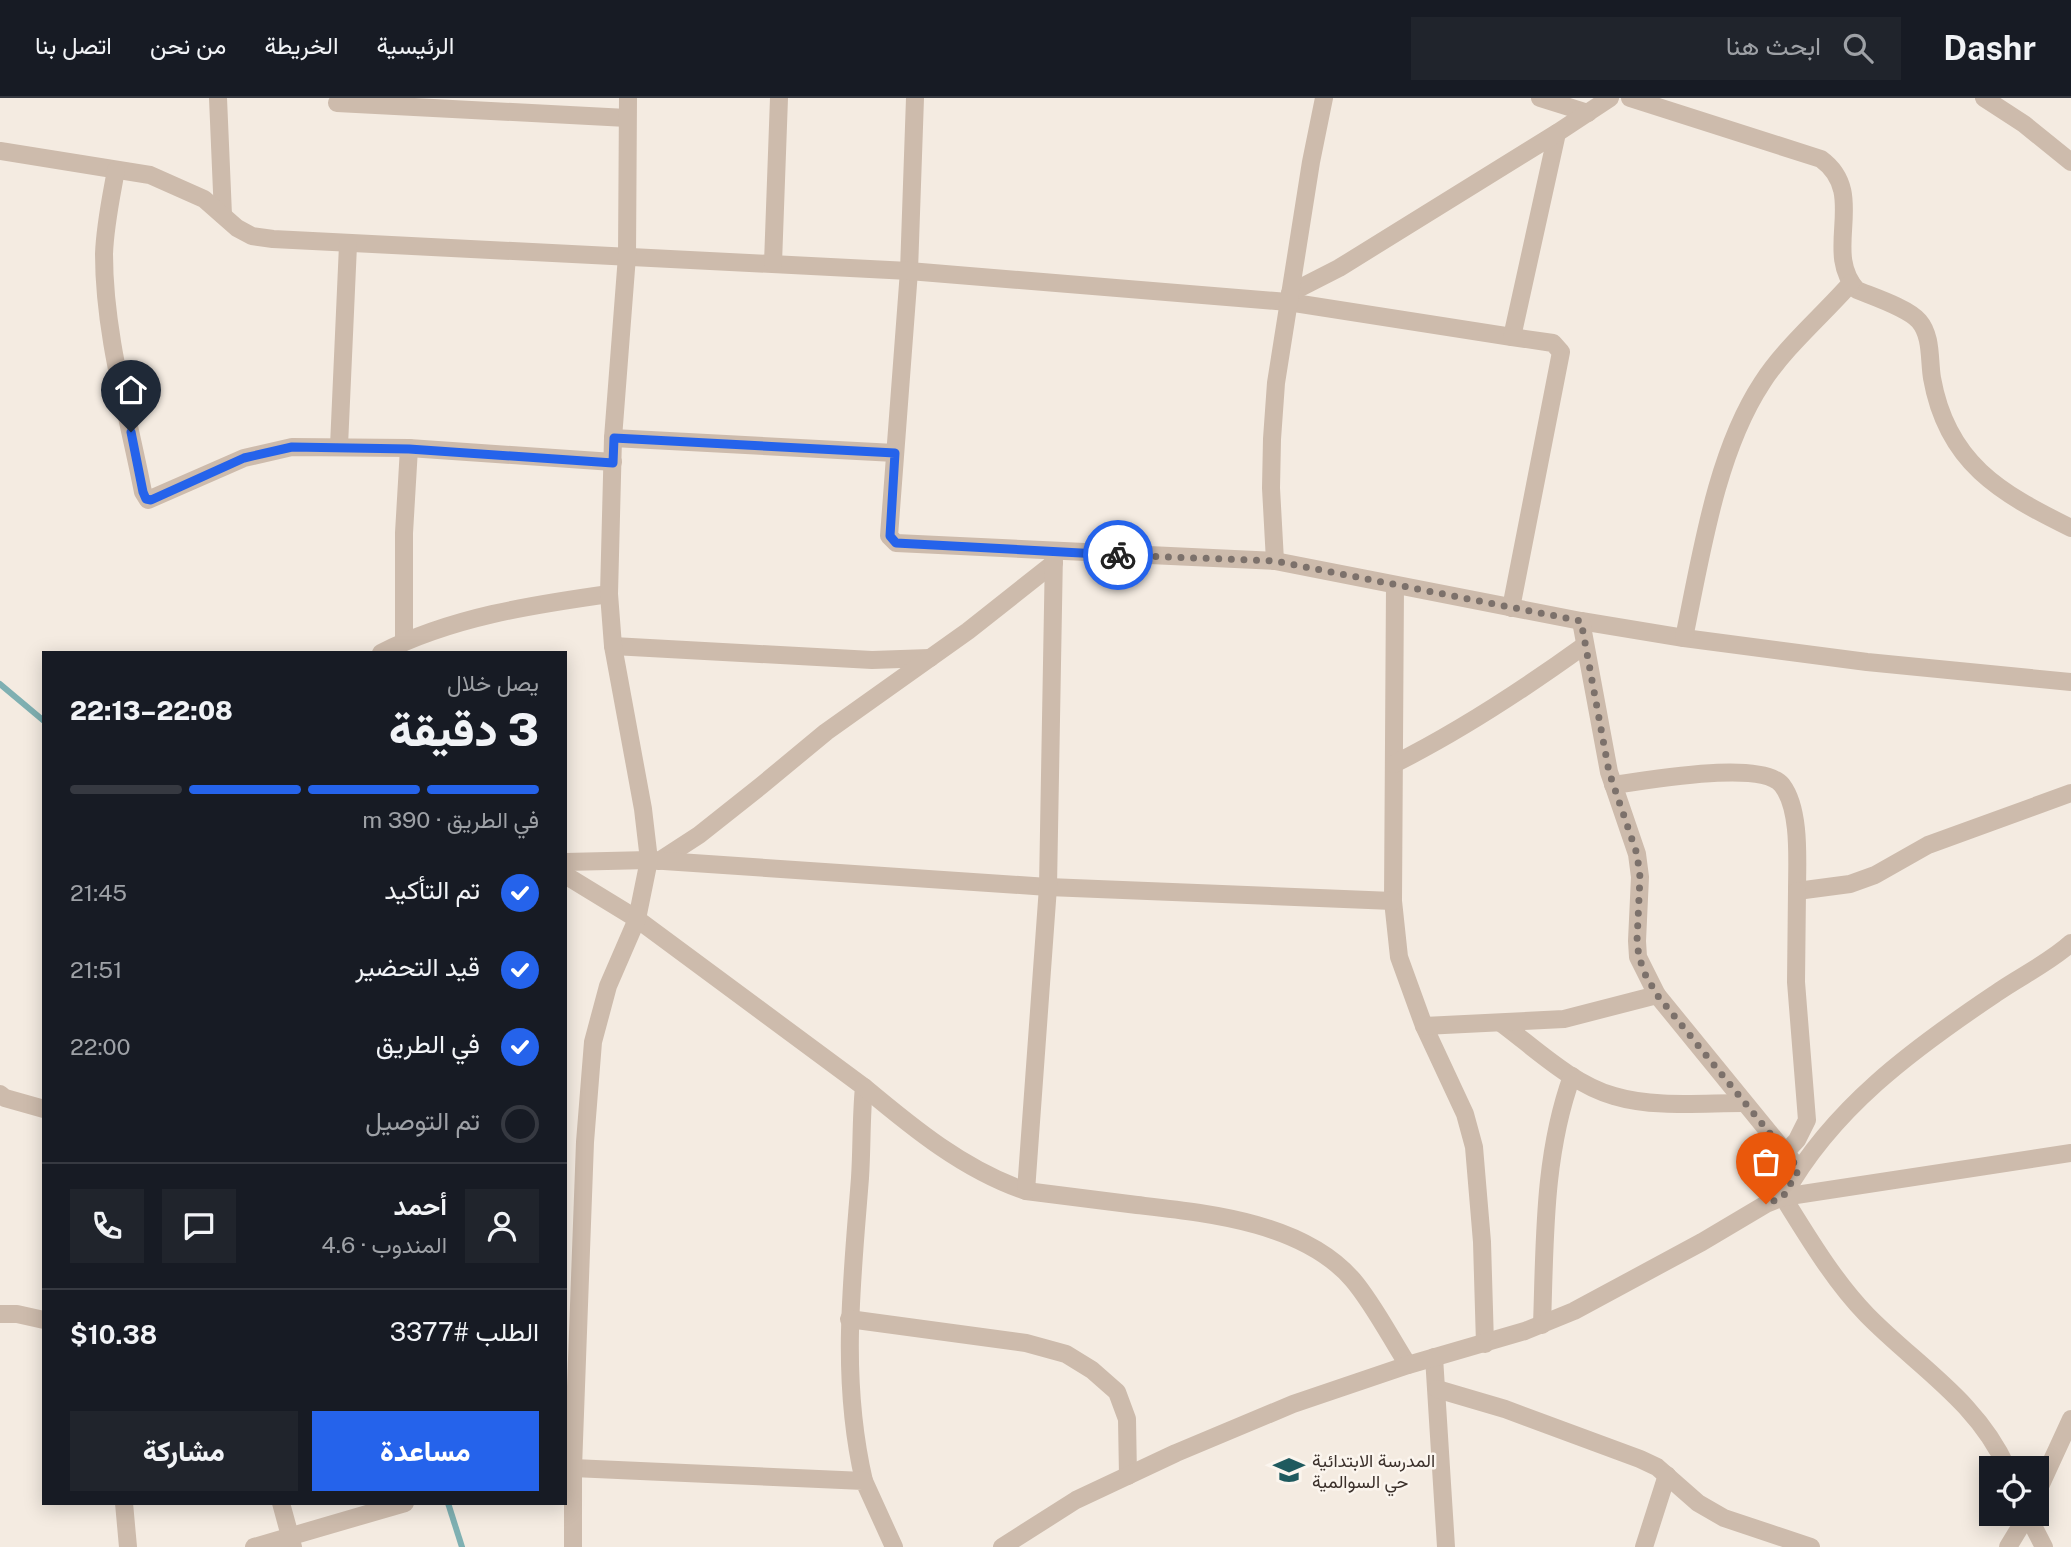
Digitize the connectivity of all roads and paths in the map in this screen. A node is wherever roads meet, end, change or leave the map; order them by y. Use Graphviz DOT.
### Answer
graph roads {
  1 [pos="218,98"];
  2 [pos="628,98"];
  3 [pos="779,98"];
  4 [pos="915,98"];
  5 [pos="1324,98"];
  6 [pos="1539,98"];
  7 [pos="1609,98"];
  8 [pos="1630,98"];
  9 [pos="1984,98"];
  10 [pos="337,103"];
  11 [pos="435,103"];
  12 [pos="1588,113"];
  13 [pos="627,118"];
  14 [pos="1557,134"];
  15 [pos="0,151"];
  16 [pos="2071,162"];
  17 [pos="116,170"];
  18 [pos="223,215"];
  19 [pos="348,245"];
  20 [pos="626,256"];
  21 [pos="772,263"];
  22 [pos="909,271"];
  23 [pos="1851,283"];
  24 [pos="1289,298"];
  25 [pos="1512,337"];
  26 [pos="614,438"];
  27 [pos="339,446"];
  28 [pos="409,449"];
  29 [pos="895,453"];
  30 [pos="613,463"];
  31 [pos="2071,528"];
  32 [pos="1054,557"];
  33 [pos="1275,561"];
  34 [pos="1395,585"];
  35 [pos="609,594"];
  36 [pos="1511,608"];
  37 [pos="1581,621"];
  38 [pos="1684,638"];
  39 [pos="404,642"];
  40 [pos="1585,645"];
  41 [pos="613,646"];
  42 [pos="385,651"];
  43 [pos="930,658"];
  44 [pos="2071,682"];
  45 [pos="1394,764"];
  46 [pos="1613,785"];
  47 [pos="2071,793"];
  48 [pos="654,861"];
  49 [pos="567,862"];
  50 [pos="567,876"];
  51 [pos="1048,887"];
  52 [pos="1797,891"];
  53 [pos="1393,901"];
  54 [pos="637,919"];
  55 [pos="2071,943"];
  56 [pos="1657,995"];
  57 [pos="1501,1023"];
  58 [pos="1424,1026"];
  59 [pos="1572,1076"];
  60 [pos="864,1087"];
  61 [pos="0,1094"];
  62 [pos="1744,1103"];
  63 [pos="42,1108"];
  64 [pos="1785,1153"];
  65 [pos="2071,1153"];
  66 [pos="1799,1169"];
  67 [pos="1026,1191"];
  68 [pos="1783,1197"];
  69 [pos="0,1314"];
  70 [pos="849,1319"];
  71 [pos="42,1320"];
  72 [pos="1542,1325"];
  73 [pos="1485,1344"];
  74 [pos="1434,1357"];
  75 [pos="1408,1365"];
  76 [pos="1437,1389"];
  77 [pos="2071,1419"];
  78 [pos="2001,1456"];
  79 [pos="2049,1467"];
  80 [pos="573,1468"];
  81 [pos="1667,1475"];
  82 [pos="1128,1476"];
  83 [pos="863,1481"];
  84 [pos="124,1505"];
  85 [pos="282,1505"];
  86 [pos="399,1505"];
  87 [pos="2020,1526"];
  88 [pos="2033,1526"];
  89 [pos="291,1542"];
  90 [pos="1009,1545"];
  91 [pos="128,1547"];
  92 [pos="254,1547"];
  93 [pos="573,1547"];
  94 [pos="894,1547"];
  95 [pos="1446,1547"];
  96 [pos="1644,1547"];
  97 [pos="1811,1547"];
  98 [pos="2008,1547"];
  99 [pos="2044,1547"];
  1 -- 18 [label="street"];
  2 -- 13 [label="street"];
  3 -- 21 [label="street"];
  4 -- 22 [label="street"];
  5 -- 24 [label="street"];
  6 -- 12 [label="street"];
  7 -- 12 [label="street"];
  8 -- 23 [label="street"];
  9 -- 16 [label="street"];
  10 -- 11 [label="street"];
  11 -- 13 [label="street"];
  12 -- 14 [label="street"];
  13 -- 20 [label="street"];
  14 -- 24 [label="street"];
  14 -- 25 [label="street"];
  15 -- 17 [label="street"];
  17 -- 18 [label="street"];
  17 -- 27 [label="street"];
  18 -- 19 [label="street"];
  19 -- 20 [label="street"];
  19 -- 27 [label="street"];
  20 -- 21 [label="street"];
  20 -- 26 [label="street"];
  21 -- 22 [label="street"];
  22 -- 24 [label="street"];
  22 -- 29 [label="street"];
  23 -- 31 [label="street"];
  23 -- 38 [label="street"];
  24 -- 25 [label="street"];
  24 -- 33 [label="street"];
  25 -- 36 [label="street"];
  26 -- 29 [label="street"];
  26 -- 30 [label="street"];
  27 -- 28 [label="street"];
  28 -- 30 [label="street"];
  28 -- 39 [label="street"];
  29 -- 32 [label="street"];
  30 -- 35 [label="street"];
  32 -- 33 [label="street"];
  32 -- 43 [label="street"];
  32 -- 51 [label="street"];
  33 -- 34 [label="street"];
  34 -- 36 [label="street"];
  34 -- 45 [label="street"];
  35 -- 39 [label="street"];
  35 -- 41 [label="street"];
  36 -- 37 [label="street"];
  37 -- 38 [label="street"];
  37 -- 40 [label="street"];
  38 -- 44 [label="street"];
  39 -- 42 [label="street"];
  40 -- 45 [label="street"];
  40 -- 46 [label="street"];
  41 -- 43 [label="street"];
  41 -- 48 [label="street"];
  43 -- 48 [label="street"];
  45 -- 53 [label="street"];
  46 -- 52 [label="street"];
  46 -- 56 [label="street"];
  47 -- 52 [label="street"];
  48 -- 49 [label="street"];
  48 -- 51 [label="street"];
  48 -- 54 [label="street"];
  50 -- 54 [label="street"];
  51 -- 53 [label="street"];
  51 -- 67 [label="street"];
  52 -- 64 [label="street"];
  53 -- 58 [label="street"];
  54 -- 60 [label="street"];
  54 -- 80 [label="street"];
  55 -- 66 [label="street"];
  56 -- 57 [label="street"];
  56 -- 62 [label="street"];
  57 -- 58 [label="street"];
  57 -- 59 [label="street"];
  58 -- 73 [label="street"];
  59 -- 62 [label="street"];
  59 -- 72 [label="street"];
  60 -- 67 [label="street"];
  60 -- 70 [label="street"];
  61 -- 63 [label="street"];
  62 -- 64 [label="street"];
  64 -- 66 [label="street"];
  65 -- 68 [label="street"];
  66 -- 68 [label="street"];
  67 -- 75 [label="street"];
  68 -- 72 [label="street"];
  68 -- 78 [label="street"];
  69 -- 71 [label="street"];
  70 -- 82 [label="street"];
  70 -- 83 [label="street"];
  72 -- 73 [label="street"];
  73 -- 74 [label="street"];
  74 -- 75 [label="street"];
  74 -- 76 [label="street"];
  75 -- 82 [label="street"];
  76 -- 81 [label="street"];
  76 -- 95 [label="street"];
  77 -- 79 [label="street"];
  80 -- 83 [label="street"];
  80 -- 93 [label="street"];
  81 -- 96 [label="street"];
  81 -- 97 [label="street"];
  82 -- 90 [label="street"];
  83 -- 94 [label="street"];
  84 -- 91 [label="street"];
  85 -- 89 [label="street"];
  86 -- 89 [label="street"];
  87 -- 98 [label="street"];
  88 -- 99 [label="street"];
  89 -- 92 [label="street"];
}
